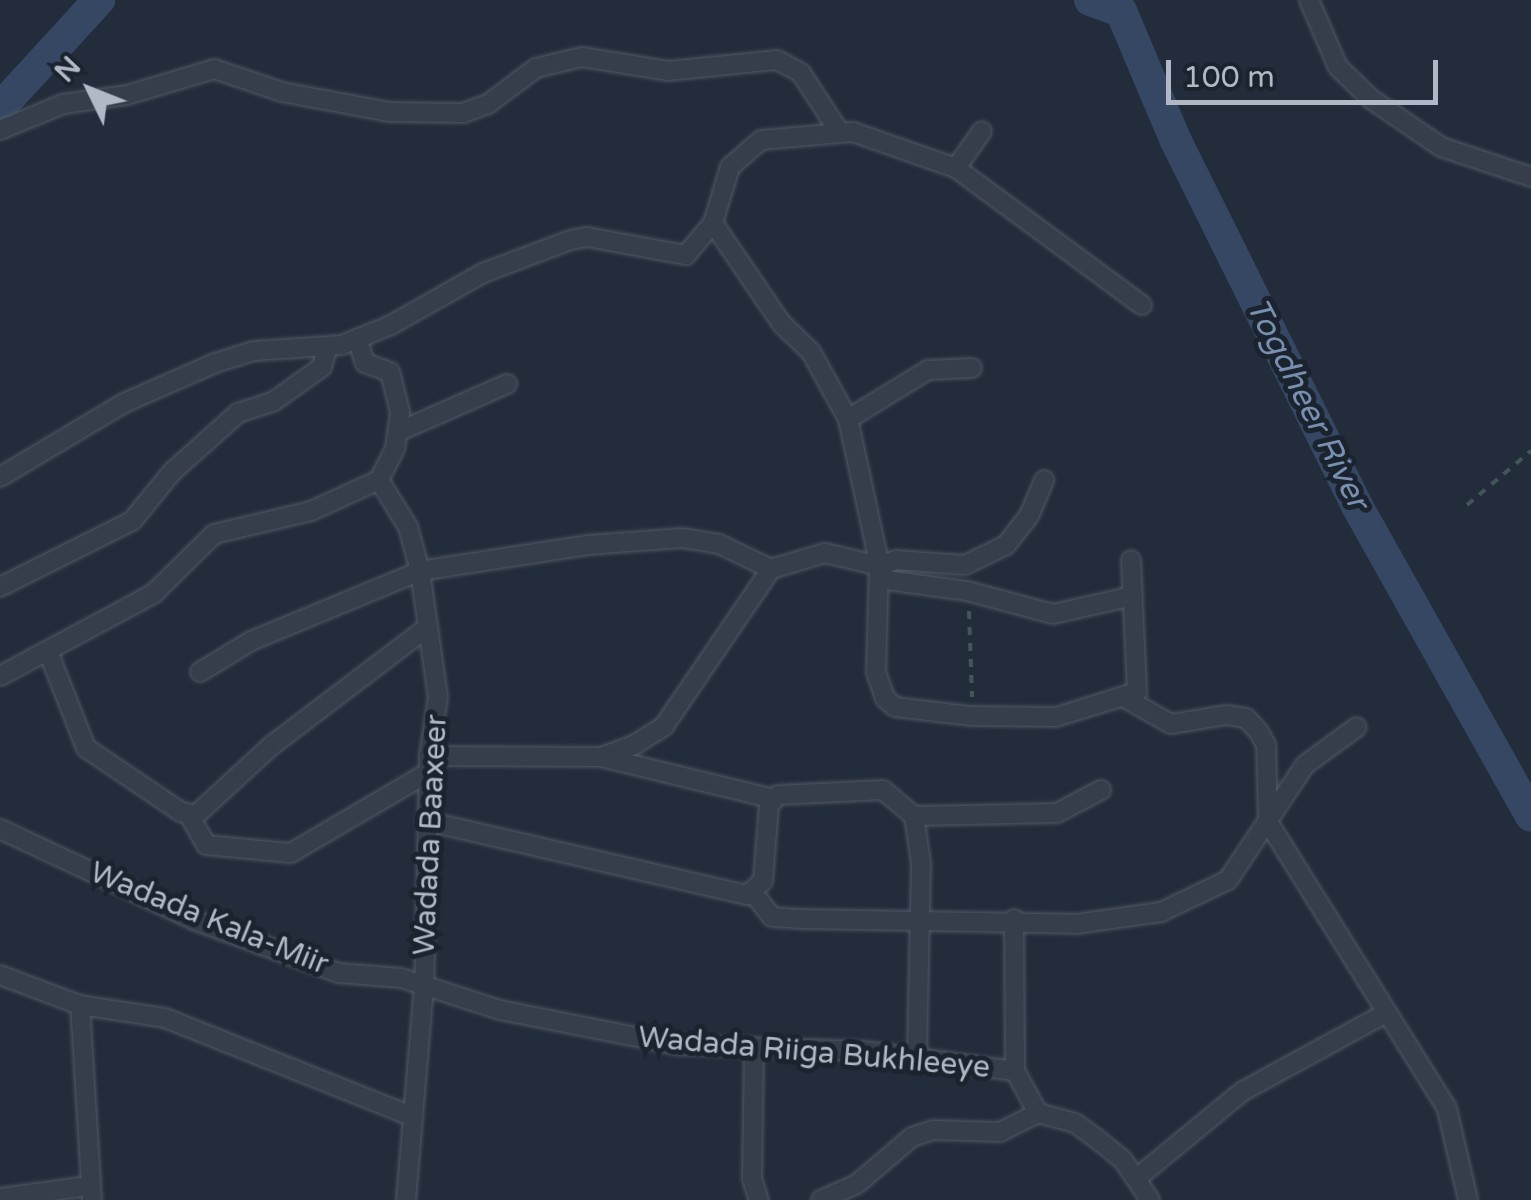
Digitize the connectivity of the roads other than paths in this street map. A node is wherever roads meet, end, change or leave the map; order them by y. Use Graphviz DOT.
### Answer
graph roads {
  1 [pos="1310,0"];
  2 [pos="0,130"];
  3 [pos="838,130"];
  4 [pos="982,132"];
  5 [pos="956,168"];
  6 [pos="1531,177"];
  7 [pos="713,223"];
  8 [pos="1142,305"];
  9 [pos="356,338"];
  10 [pos="327,348"];
  11 [pos="972,368"];
  12 [pos="506,384"];
  13 [pos="848,418"];
  14 [pos="400,431"];
  15 [pos="0,477"];
  16 [pos="380,480"];
  17 [pos="1044,480"];
  18 [pos="1131,560"];
  19 [pos="771,569"];
  20 [pos="879,569"];
  21 [pos="420,571"];
  22 [pos="0,586"];
  23 [pos="1133,596"];
  24 [pos="428,627"];
  25 [pos="49,654"];
  26 [pos="200,672"];
  27 [pos="0,676"];
  28 [pos="1125,698"];
  29 [pos="1357,727"];
  30 [pos="601,757"];
  31 [pos="430,764"];
  32 [pos="1101,790"];
  33 [pos="771,798"];
  34 [pos="188,815"];
  35 [pos="914,816"];
  36 [pos="426,821"];
  37 [pos="1268,822"];
  38 [pos="0,828"];
  39 [pos="754,894"];
  40 [pos="920,918"];
  41 [pos="1014,919"];
  42 [pos="0,975"];
  43 [pos="424,986"];
  44 [pos="80,1005"];
  45 [pos="1386,1013"];
  46 [pos="754,1052"];
  47 [pos="917,1056"];
  48 [pos="1015,1071"];
  49 [pos="1038,1113"];
  50 [pos="409,1115"];
  51 [pos="1137,1178"];
  52 [pos="91,1193"];
  53 [pos="0,1198"];
  54 [pos="406,1200"];
  55 [pos="759,1200"];
  56 [pos="821,1200"];
  57 [pos="1150,1200"];
  58 [pos="1468,1200"];
  1 -- 6 [label="street"];
  2 -- 3 [label="street"];
  3 -- 5 [label="street"];
  3 -- 7 [label="street"];
  4 -- 5 [label="street"];
  5 -- 8 [label="street"];
  7 -- 9 [label="street"];
  7 -- 13 [label="street"];
  9 -- 10 [label="street"];
  9 -- 14 [label="street"];
  10 -- 15 [label="street"];
  10 -- 22 [label="street"];
  11 -- 13 [label="street"];
  12 -- 14 [label="street"];
  13 -- 20 [label="street"];
  14 -- 16 [label="street"];
  16 -- 21 [label="street, Wadada Baaxeer"];
  16 -- 25 [label="street"];
  17 -- 20 [label="street"];
  18 -- 23 [label="street"];
  19 -- 20 [label="street"];
  19 -- 21 [label="street"];
  19 -- 30 [label="street"];
  20 -- 23 [label="street"];
  20 -- 28 [label="street"];
  21 -- 24 [label="street, Wadada Baaxeer"];
  21 -- 26 [label="street"];
  23 -- 28 [label="street"];
  24 -- 31 [label="street, Wadada Baaxeer"];
  24 -- 34 [label="street"];
  25 -- 27 [label="street"];
  25 -- 34 [label="street"];
  28 -- 37 [label="street"];
  29 -- 37 [label="street"];
  30 -- 31 [label="street"];
  30 -- 33 [label="street"];
  31 -- 34 [label="street"];
  31 -- 36 [label="street, Wadada Baaxeer"];
  32 -- 35 [label="street"];
  33 -- 35 [label="street"];
  33 -- 39 [label="street"];
  35 -- 40 [label="street"];
  36 -- 39 [label="street"];
  36 -- 43 [label="street, Wadada Baaxeer"];
  37 -- 41 [label="street"];
  37 -- 45 [label="street"];
  38 -- 43 [label="street, Wadada Kala-Miir"];
  39 -- 40 [label="street"];
  40 -- 41 [label="street"];
  40 -- 47 [label="street"];
  41 -- 48 [label="street"];
  42 -- 44 [label="street"];
  43 -- 46 [label="street, Wadada Riiga Bukhleeye"];
  43 -- 50 [label="street, Wadada Baaxeer"];
  44 -- 50 [label="street"];
  44 -- 52 [label="street"];
  45 -- 51 [label="street"];
  45 -- 58 [label="street"];
  46 -- 47 [label="street, Wadada Riiga Bukhleeye"];
  46 -- 55 [label="street"];
  47 -- 48 [label="street, Wadada Riiga Bukhleeye"];
  48 -- 49 [label="street, Wadada Riiga Bukhleeye"];
  49 -- 51 [label="street"];
  49 -- 56 [label="street"];
  50 -- 54 [label="street, Wadada Baaxeer"];
  51 -- 57 [label="street"];
  52 -- 53 [label="street"];
}
